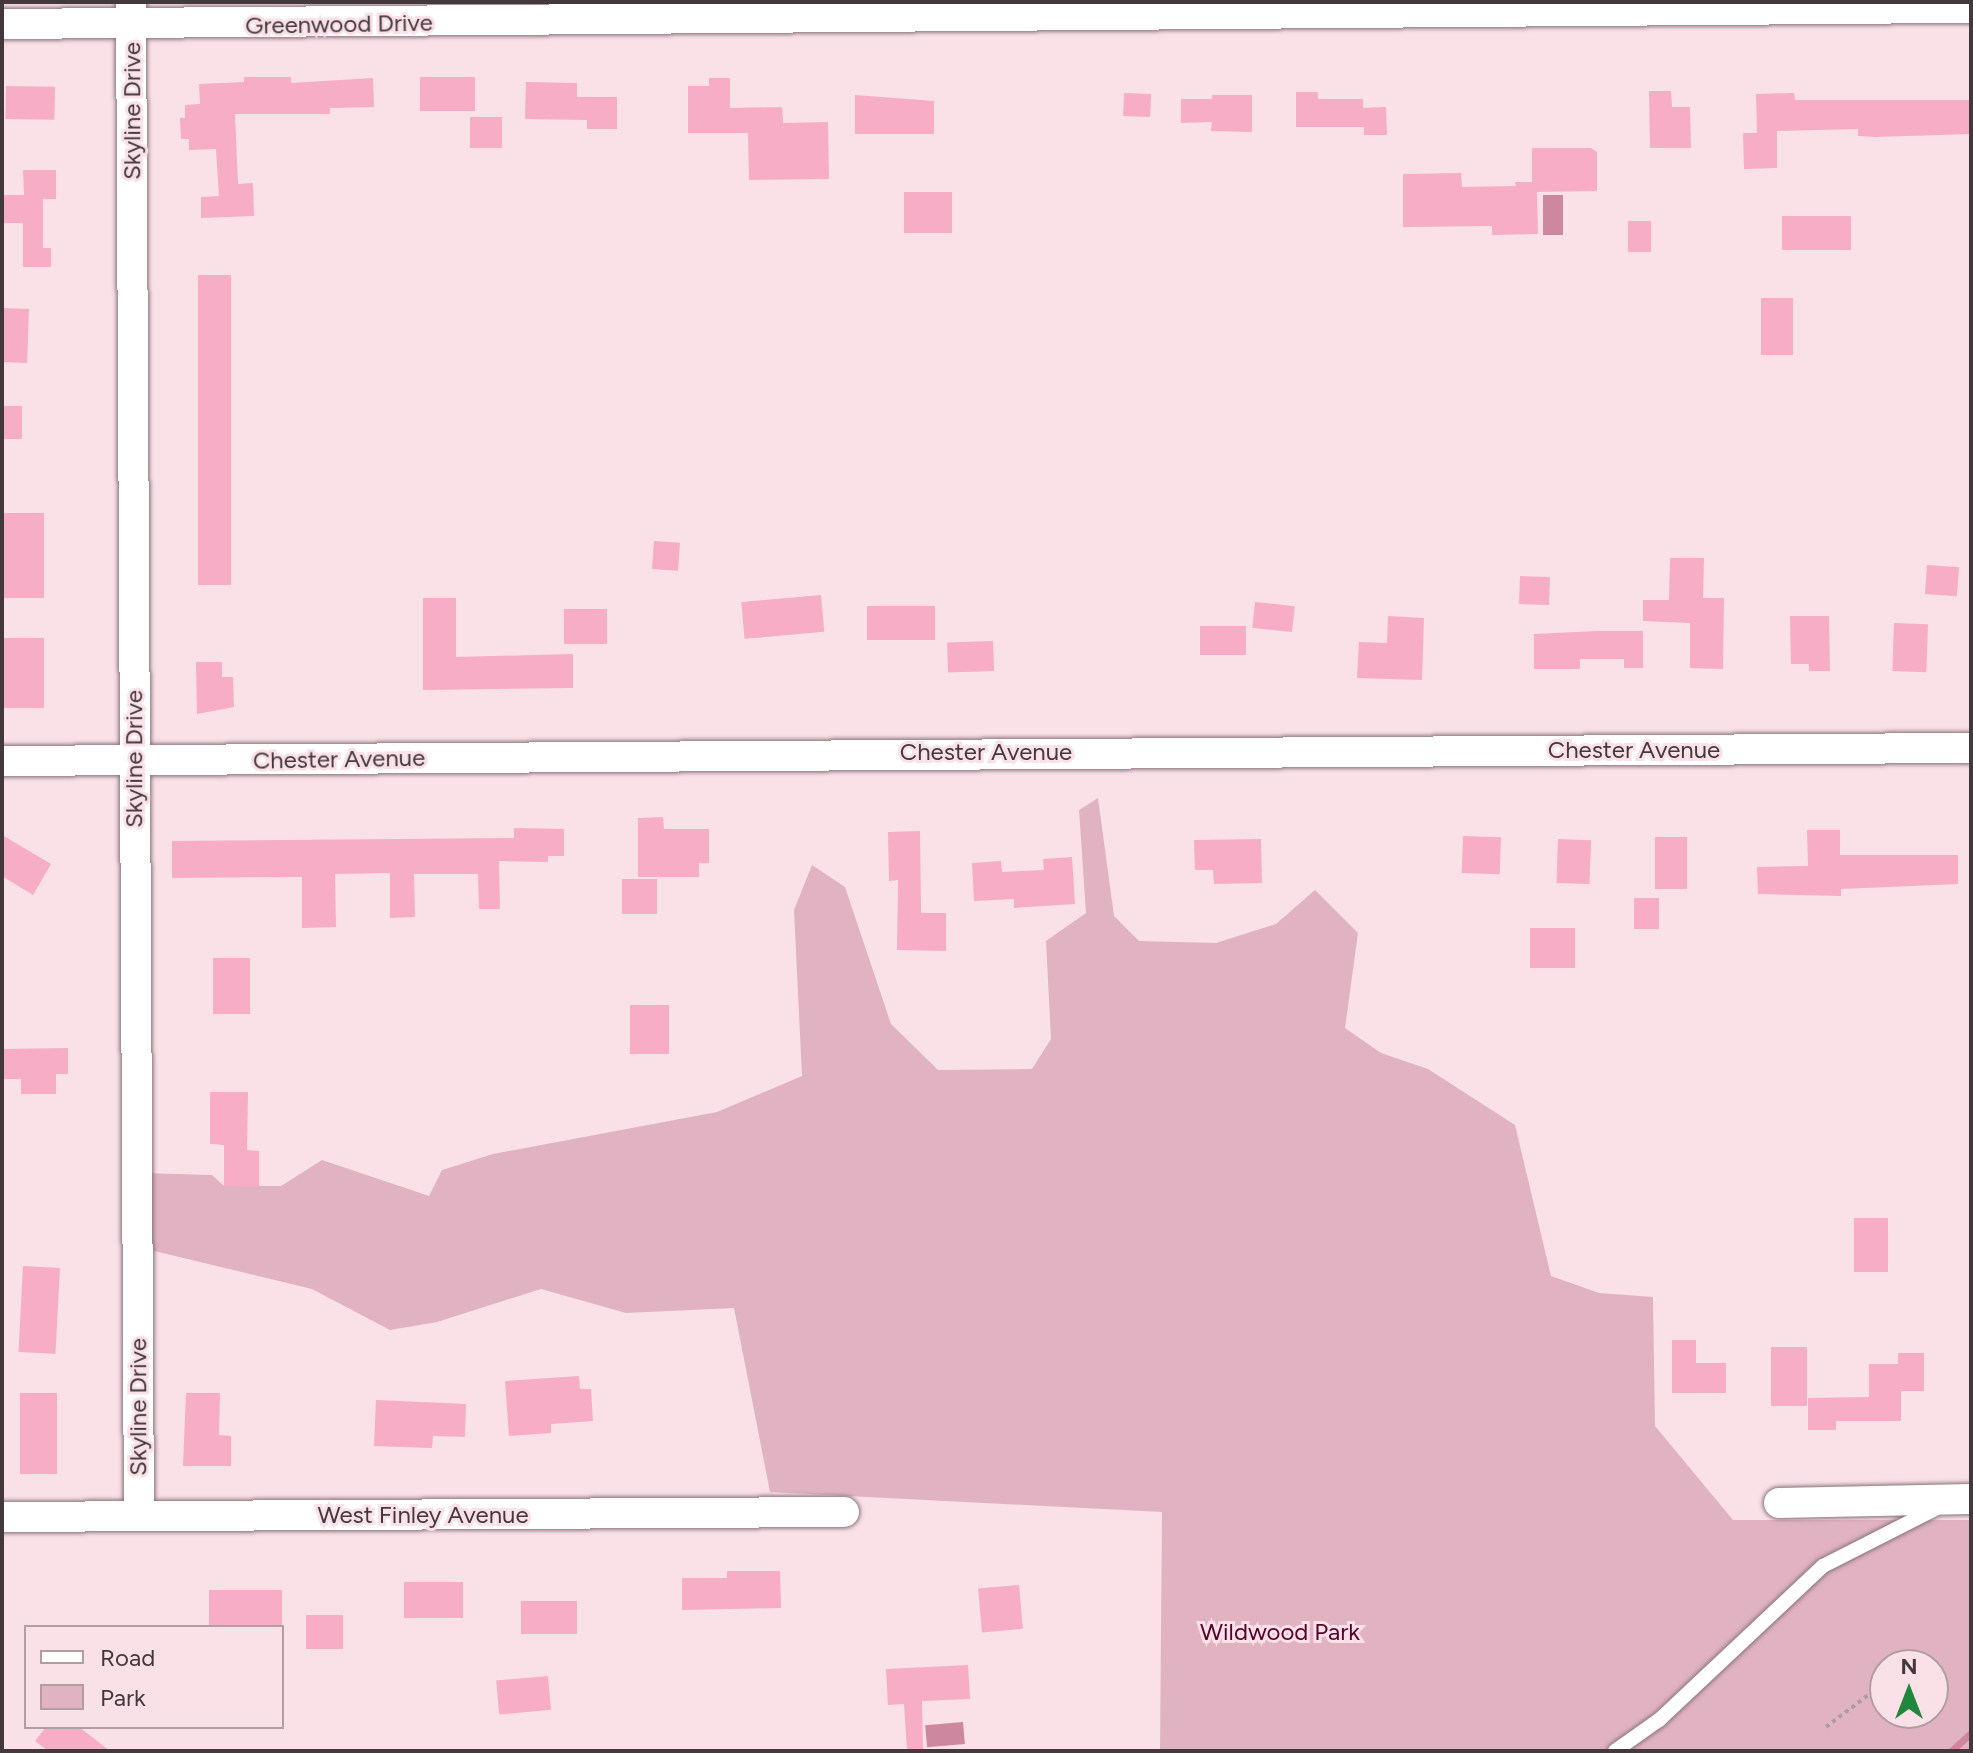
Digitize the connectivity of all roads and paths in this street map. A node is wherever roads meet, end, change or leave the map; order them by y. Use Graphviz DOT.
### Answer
graph roads {
  1 [pos="1873,5"];
  2 [pos="1971,8"];
  3 [pos="132,14"];
  4 [pos="2,24"];
  5 [pos="1971,748"];
  6 [pos="2,761"];
  7 [pos="134,762"];
  8 [pos="1961,1500"];
  9 [pos="1779,1503"];
  10 [pos="844,1512"];
  11 [pos="139,1516"];
  12 [pos="2,1517"];
  13 [pos="1869,1694"];
  14 [pos="1826,1727"];
  15 [pos="1615,1751"];
  1 -- 2 [label="street, Greenwood Drive"];
  1 -- 3 [label="street, Greenwood Drive"];
  3 -- 4 [label="street, Greenwood Drive"];
  3 -- 7 [label="street, Skyline Drive"];
  5 -- 7 [label="street, Chester Avenue"];
  6 -- 7 [label="street, Chester Avenue"];
  7 -- 11 [label="street, Skyline Drive"];
  8 -- 9 [label="street"];
  8 -- 15 [label="lane"];
  10 -- 11 [label="street, West Finley Avenue"];
  11 -- 12 [label="street, West Finley Avenue"];
  13 -- 14 [label="path"];
}
